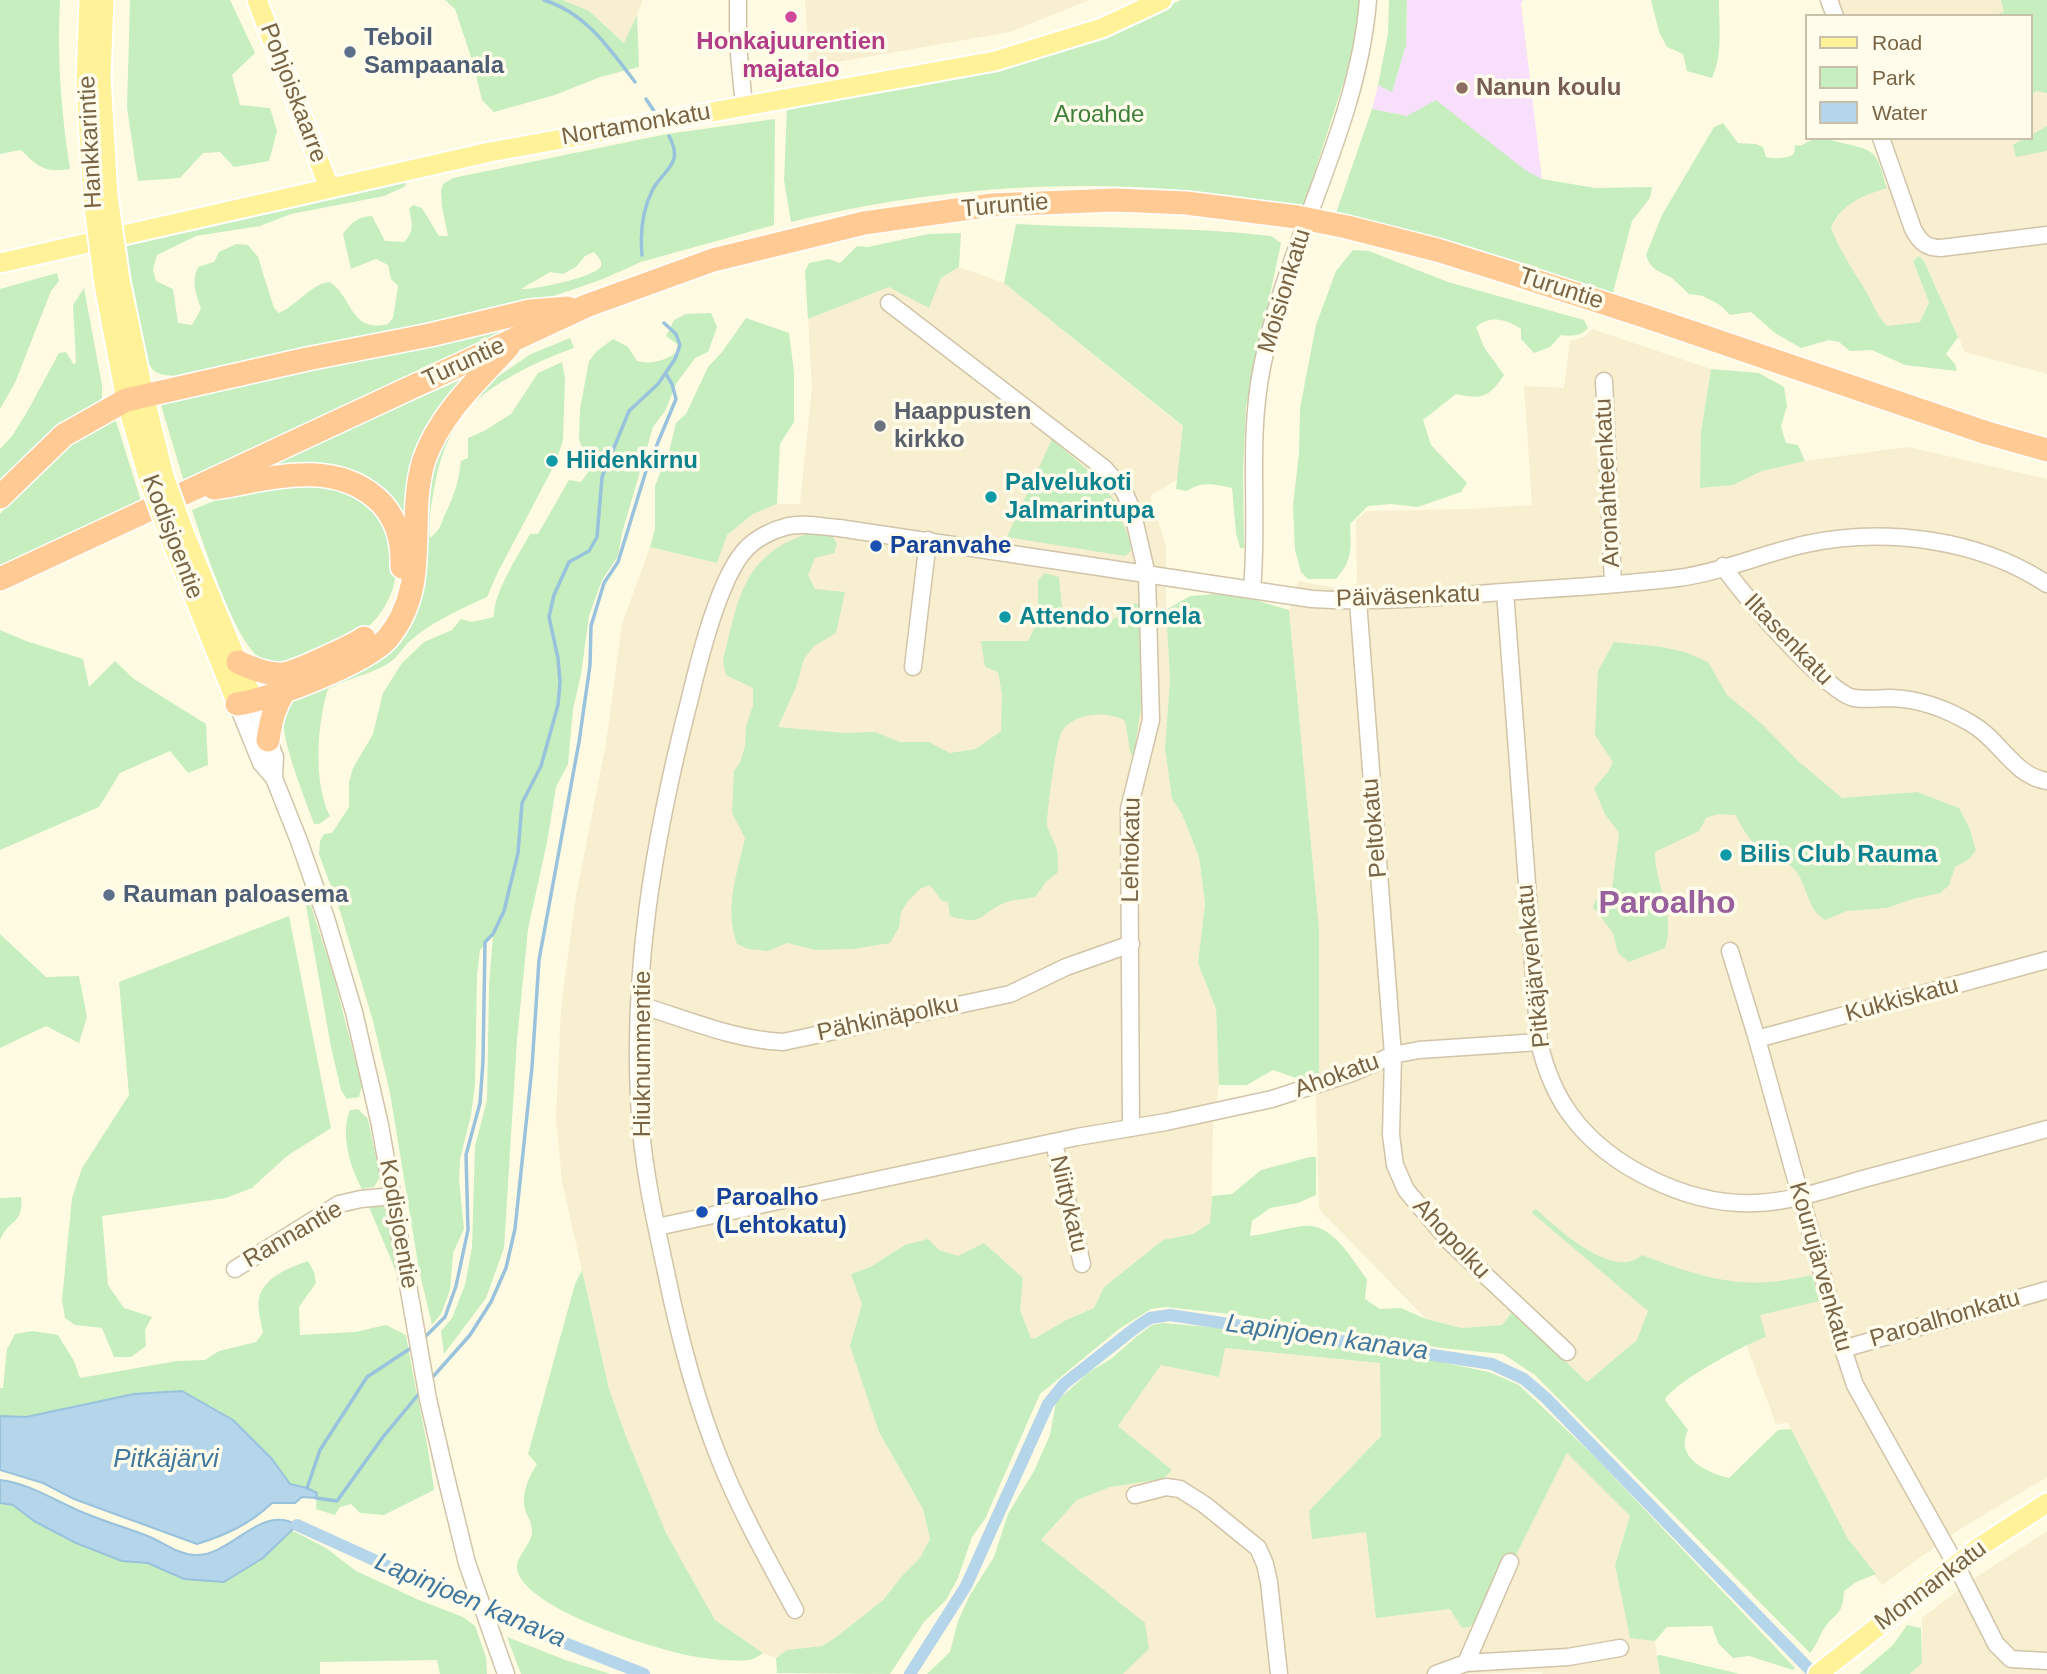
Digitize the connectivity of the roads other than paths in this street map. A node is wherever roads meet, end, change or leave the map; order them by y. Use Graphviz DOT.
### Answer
graph roads {
  1 [pos="89,0"];
  2 [pos="104,0"];
  3 [pos="257,0"];
  4 [pos="738,0"];
  5 [pos="1162,0"];
  6 [pos="1368,0"];
  7 [pos="744,106"];
  8 [pos="1882,140"];
  9 [pos="329,187"];
  10 [pos="101,197"];
  11 [pos="2047,235"];
  12 [pos="0,263"];
  13 [pos="112,282"];
  14 [pos="889,303"];
  15 [pos="586,306"];
  16 [pos="516,338"];
  17 [pos="1604,381"];
  18 [pos="135,398"];
  19 [pos="2047,450"];
  20 [pos="187,492"];
  21 [pos="0,498"];
  22 [pos="762,537"];
  23 [pos="178,538"];
  24 [pos="928,540"];
  25 [pos="1723,566"];
  26 [pos="1147,575"];
  27 [pos="0,579"];
  28 [pos="1613,584"];
  29 [pos="2047,584"];
  30 [pos="1252,590"];
  31 [pos="1505,592"];
  32 [pos="1358,601"];
  33 [pos="238,662"];
  34 [pos="913,667"];
  35 [pos="284,682"];
  36 [pos="247,699"];
  37 [pos="268,740"];
  38 [pos="274,778"];
  39 [pos="2047,781"];
  40 [pos="1131,944"];
  41 [pos="1730,951"];
  42 [pos="2047,960"];
  43 [pos="640,1005"];
  44 [pos="1757,1039"];
  45 [pos="1539,1042"];
  46 [pos="1393,1055"];
  47 [pos="1134,1127"];
  48 [pos="2047,1129"];
  49 [pos="1054,1143"];
  50 [pos="394,1196"];
  51 [pos="1800,1196"];
  52 [pos="657,1227"];
  53 [pos="1082,1265"];
  54 [pos="234,1269"];
  55 [pos="2047,1290"];
  56 [pos="1843,1349"];
  57 [pos="1567,1352"];
  58 [pos="1135,1495"];
  59 [pos="2047,1503"];
  60 [pos="1510,1562"];
  61 [pos="1956,1565"];
  62 [pos="795,1610"];
  63 [pos="1620,1648"];
  64 [pos="2047,1661"];
  65 [pos="1466,1663"];
  66 [pos="506,1674"];
  67 [pos="1279,1674"];
  68 [pos="1436,1674"];
  69 [pos="1818,1674"];
  1 -- 10 [label="main road, Hankkarintie"];
  2 -- 10 [label="main road, Hankkarintie"];
  3 -- 9 [label="main road, Pohjoiskaarre"];
  4 -- 7 [label="street"];
  5 -- 7 [label="main road, Nortamonkatu"];
  6 -- 30 [label="street, Moisionkatu"];
  7 -- 9 [label="main road, Nortamonkatu"];
  8 -- 11 [label="street"];
  9 -- 12 [label="main road, Nortamonkatu"];
  10 -- 13 [label="main road, Hankkarintie, bridge"];
  13 -- 18 [label="main road, Kodisjoentie"];
  14 -- 26 [label="street, Lehtokatu"];
  15 -- 16 [label="highway, Turuntie"];
  15 -- 18 [label="highway"];
  15 -- 19 [label="highway, Turuntie, bridge"];
  16 -- 20 [label="highway, Turuntie"];
  16 -- 35 [label="highway"];
  17 -- 28 [label="street, Aronahteenkatu"];
  18 -- 21 [label="highway"];
  18 -- 23 [label="main road, Kodisjoentie, bridge"];
  20 -- 27 [label="highway, Turuntie"];
  20 -- 35 [label="highway"];
  22 -- 24 [label="street, Päiväsenkatu"];
  22 -- 43 [label="street, Hiuknummentie"];
  23 -- 33 [label="main road, Kodisjoentie"];
  23 -- 36 [label="main road, Kodisjoentie"];
  24 -- 26 [label="street, Päiväsenkatu"];
  24 -- 34 [label="street"];
  25 -- 28 [label="street, Päiväsenkatu"];
  25 -- 29 [label="street, Päiväsenkatu"];
  25 -- 39 [label="street, Iltasenkatu"];
  26 -- 30 [label="street, Päiväsenkatu"];
  26 -- 40 [label="street, Lehtokatu"];
  28 -- 31 [label="street, Päiväsenkatu"];
  30 -- 32 [label="street, Päiväsenkatu"];
  31 -- 32 [label="street, Päiväsenkatu"];
  31 -- 45 [label="street, Pitkäjärvenkatu"];
  32 -- 46 [label="street, Peltokatu"];
  33 -- 35 [label="highway"];
  33 -- 36 [label="main road, Kodisjoentie"];
  35 -- 36 [label="highway"];
  35 -- 37 [label="highway"];
  36 -- 37 [label="street, Kodisjoentie"];
  36 -- 38 [label="street, Kodisjoentie"];
  37 -- 38 [label="street, Kodisjoentie"];
  38 -- 50 [label="street, Kodisjoentie"];
  40 -- 43 [label="street, Pähkinäpolku"];
  40 -- 47 [label="street, Lehtokatu"];
  41 -- 44 [label="street, Kourujärvenkatu"];
  42 -- 44 [label="street, Kukkiskatu"];
  43 -- 52 [label="street, Hiuknummentie"];
  44 -- 51 [label="street, Kourujärvenkatu"];
  45 -- 46 [label="street, Ahokatu"];
  45 -- 51 [label="street, Pitkäjärvenkatu"];
  46 -- 47 [label="street, Ahokatu"];
  46 -- 57 [label="street, Ahopolku"];
  47 -- 49 [label="street"];
  48 -- 51 [label="street, Pitkäjärvenkatu"];
  49 -- 52 [label="street"];
  49 -- 53 [label="street, Niittykatu"];
  50 -- 54 [label="street, Rannantie"];
  50 -- 66 [label="street, Kodisjoentie"];
  51 -- 56 [label="street, Kourujärvenkatu"];
  52 -- 62 [label="street, Hiuknummentie"];
  55 -- 56 [label="street, Paroalhonkatu"];
  56 -- 61 [label="street, Kourujärvenkatu"];
  58 -- 67 [label="street"];
  59 -- 61 [label="main road, Monnankatu"];
  60 -- 65 [label="street"];
  61 -- 64 [label="street, Kourujärvenkatu"];
  61 -- 69 [label="main road, Monnankatu"];
  63 -- 65 [label="street"];
  65 -- 68 [label="street"];
}
